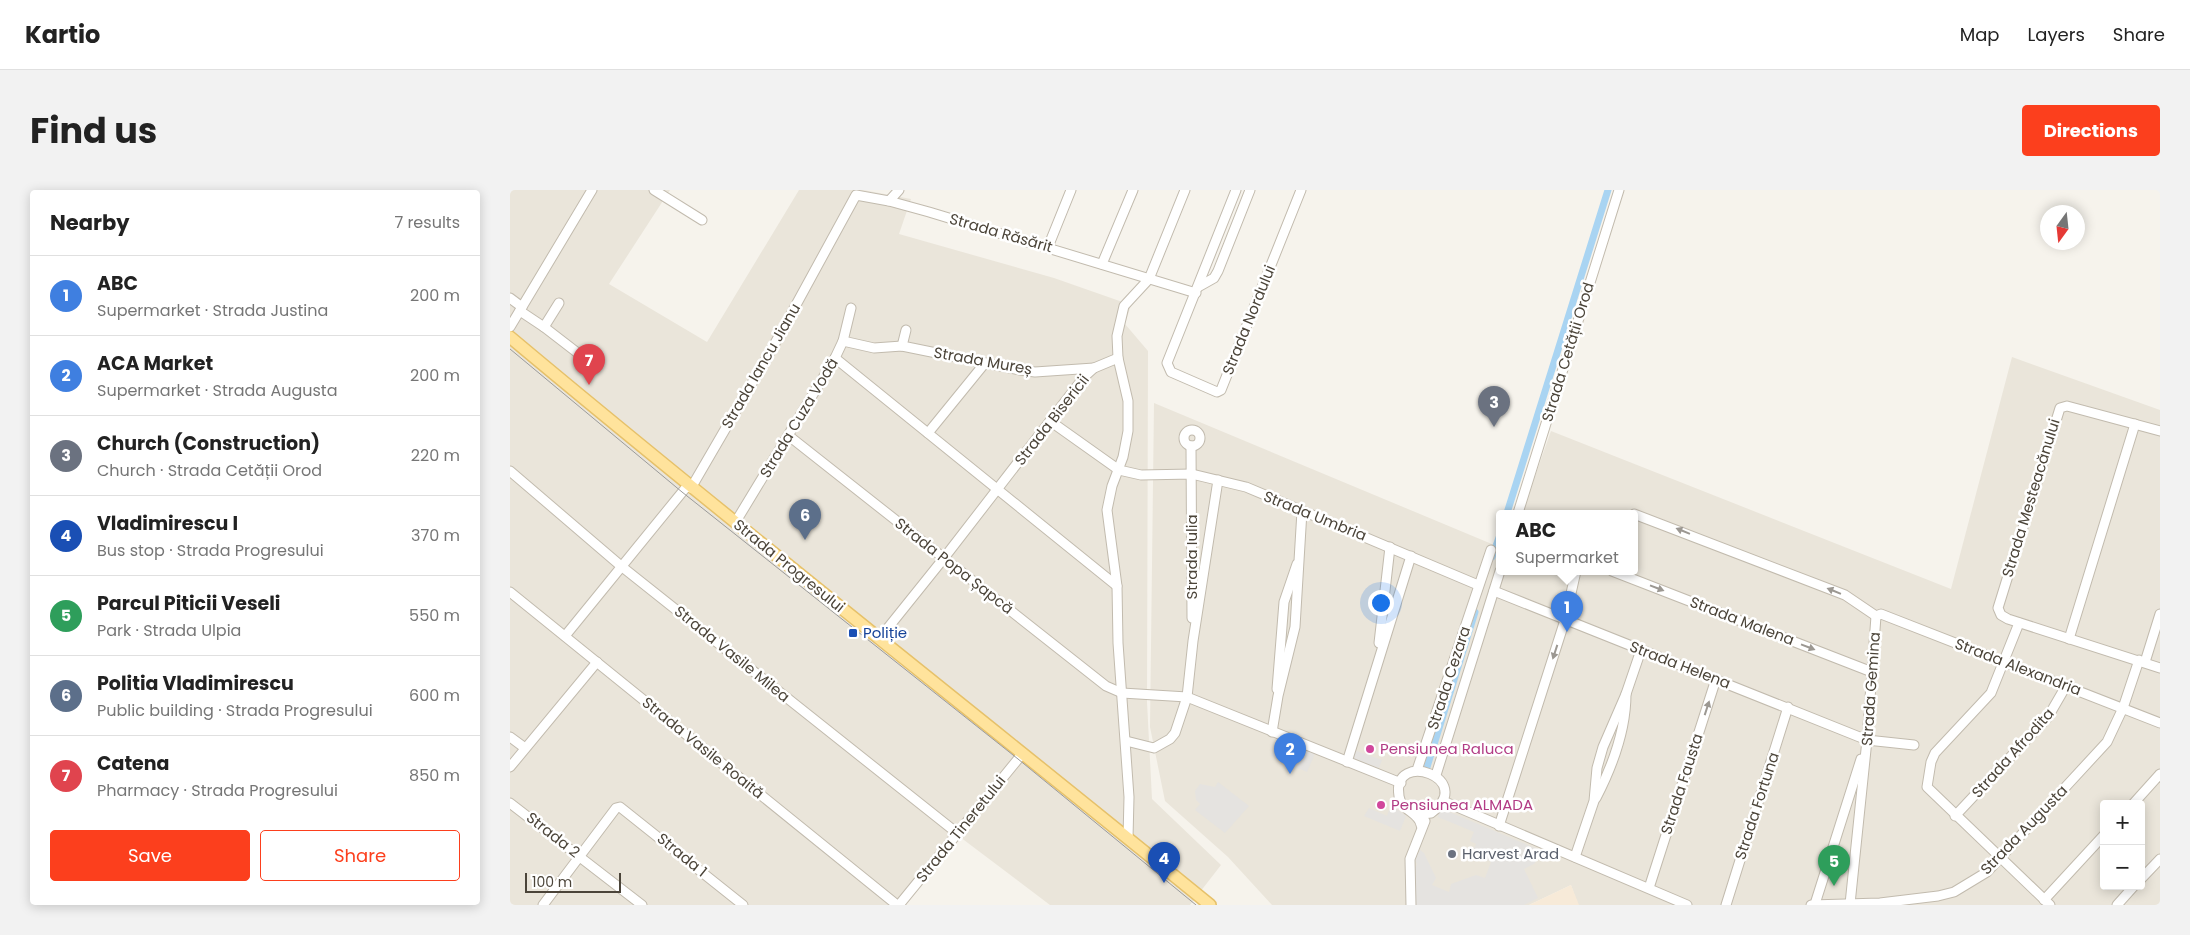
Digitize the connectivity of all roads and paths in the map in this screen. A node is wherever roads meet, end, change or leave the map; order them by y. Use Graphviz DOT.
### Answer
graph roads {
  1 [pos="592,190"];
  2 [pos="654,190"];
  3 [pos="899,190"];
  4 [pos="1071,190"];
  5 [pos="1133,190"];
  6 [pos="1185,190"];
  7 [pos="1236,190"];
  8 [pos="1250,190"];
  9 [pos="1301,190"];
  10 [pos="1619,190"];
  11 [pos="889,201"];
  12 [pos="702,220"];
  13 [pos="830,243"];
  14 [pos="1048,247"];
  15 [pos="1102,264"];
  16 [pos="1149,278"];
  17 [pos="1197,290"];
  18 [pos="510,298"];
  19 [pos="559,303"];
  20 [pos="851,308"];
  21 [pos="521,309"];
  22 [pos="510,327"];
  23 [pos="544,328"];
  24 [pos="906,330"];
  25 [pos="510,337"];
  26 [pos="843,341"];
  27 [pos="902,346"];
  28 [pos="579,354"];
  29 [pos="835,358"];
  30 [pos="1118,358"];
  31 [pos="985,363"];
  32 [pos="1094,368"];
  33 [pos="1050,421"];
  34 [pos="2135,424"];
  35 [pos="2160,431"];
  36 [pos="928,433"];
  37 [pos="789,436"];
  38 [pos="1191,446"];
  39 [pos="1119,470"];
  40 [pos="510,471"];
  41 [pos="1192,474"];
  42 [pos="1218,480"];
  43 [pos="689,486"];
  44 [pos="998,490"];
  45 [pos="1519,510"];
  46 [pos="1302,511"];
  47 [pos="1638,516"];
  48 [pos="735,523"];
  49 [pos="1390,547"];
  50 [pos="1491,550"];
  51 [pos="1411,556"];
  52 [pos="944,558"];
  53 [pos="1299,559"];
  54 [pos="621,566"];
  55 [pos="1499,575"];
  56 [pos="1575,575"];
  57 [pos="1622,575"];
  58 [pos="1478,585"];
  59 [pos="1117,586"];
  60 [pos="1494,591"];
  61 [pos="510,592"];
  62 [pos="2160,614"];
  63 [pos="1876,616"];
  64 [pos="1565,620"];
  65 [pos="2020,623"];
  66 [pos="565,636"];
  67 [pos="879,638"];
  68 [pos="2069,639"];
  69 [pos="1193,641"];
  70 [pos="1641,650"];
  71 [pos="2142,661"];
  72 [pos="597,662"];
  73 [pos="2004,662"];
  74 [pos="1377,663"];
  75 [pos="2160,668"];
  76 [pos="1872,672"];
  77 [pos="1716,679"];
  78 [pos="2066,686"];
  79 [pos="1122,693"];
  80 [pos="1278,696"];
  81 [pos="1187,698"];
  82 [pos="1788,707"];
  83 [pos="2123,708"];
  84 [pos="2160,723"];
  85 [pos="1272,732"];
  86 [pos="510,736"];
  87 [pos="1867,740"];
  88 [pos="1126,741"];
  89 [pos="1914,744"];
  90 [pos="525,748"];
  91 [pos="1023,753"];
  92 [pos="1347,762"];
  93 [pos="510,767"];
  94 [pos="1417,770"];
  95 [pos="2160,774"];
  96 [pos="1436,775"];
  97 [pos="1401,783"];
  98 [pos="2136,800"];
  99 [pos="1443,801"];
  100 [pos="510,802"];
  101 [pos="1431,813"];
  102 [pos="1415,815"];
  103 [pos="1956,816"];
  104 [pos="1421,826"];
  105 [pos="1499,826"];
  106 [pos="957,834"];
  107 [pos="1128,838"];
  108 [pos="2100,840"];
  109 [pos="580,856"];
  110 [pos="1575,857"];
  111 [pos="2000,858"];
  112 [pos="2160,859"];
  113 [pos="2145,875"];
  114 [pos="1649,888"];
  115 [pos="2130,890"];
  116 [pos="2047,902"];
  117 [pos="1850,904"];
  118 [pos="1880,904"];
  119 [pos="543,905"];
  120 [pos="642,905"];
  121 [pos="743,905"];
  122 [pos="898,905"];
  123 [pos="1210,905"];
  124 [pos="1411,905"];
  125 [pos="1687,905"];
  126 [pos="1726,905"];
  127 [pos="1813,905"];
  128 [pos="2117,905"];
  1 -- 21 [label="street"];
  2 -- 12 [label="street"];
  3 -- 11 [label="street"];
  4 -- 14 [label="street"];
  5 -- 15 [label="street"];
  6 -- 16 [label="street"];
  7 -- 17 [label="street"];
  8 -- 17 [label="street"];
  9 -- 17 [label="street, Strada Nordului"];
  10 -- 45 [label="street, Strada Cetății Orod"];
  11 -- 13 [label="street, Strada Răsărit"];
  11 -- 14 [label="street, Strada Răsărit"];
  13 -- 43 [label="street, Strada Iancu Jianu"];
  14 -- 15 [label="street, Strada Răsărit"];
  15 -- 16 [label="street, Strada Răsărit"];
  16 -- 17 [label="street, Strada Răsărit"];
  16 -- 30 [label="street"];
  18 -- 21 [label="street"];
  19 -- 23 [label="street"];
  20 -- 26 [label="street, Strada Cuza Vodă"];
  21 -- 22 [label="street"];
  21 -- 23 [label="street"];
  23 -- 28 [label="street"];
  24 -- 27 [label="street"];
  25 -- 43 [label="main road, Strada Progresului"];
  26 -- 27 [label="street, Strada Mureș"];
  26 -- 29 [label="street, Strada Cuza Vodă"];
  27 -- 31 [label="street, Strada Mureș"];
  29 -- 36 [label="street"];
  29 -- 37 [label="street, Strada Cuza Vodă"];
  30 -- 32 [label="street, Strada Bisericii"];
  30 -- 39 [label="street"];
  31 -- 32 [label="street, Strada Mureș"];
  31 -- 36 [label="street"];
  32 -- 33 [label="street, Strada Bisericii"];
  33 -- 39 [label="street"];
  33 -- 44 [label="street, Strada Bisericii"];
  34 -- 35 [label="street"];
  34 -- 65 [label="street, Strada Mesteacănului"];
  34 -- 68 [label="street"];
  36 -- 44 [label="street"];
  37 -- 48 [label="street, Strada Cuza Vodă"];
  37 -- 52 [label="street, Strada Popa Șapcă"];
  38 -- 41 [label="street, Strada Iulia"];
  39 -- 41 [label="street, Strada Umbria"];
  39 -- 59 [label="street"];
  40 -- 54 [label="street, Strada Vasile Milea"];
  41 -- 42 [label="street, Strada Umbria"];
  41 -- 69 [label="street, Strada Iulia"];
  42 -- 46 [label="street, Strada Umbria"];
  42 -- 69 [label="street, Strada Iulia"];
  43 -- 48 [label="main road, Strada Progresului"];
  43 -- 54 [label="street, Strada Iancu Jianu"];
  44 -- 52 [label="street, Strada Bisericii"];
  44 -- 59 [label="street"];
  46 -- 49 [label="street, Strada Umbria"];
  46 -- 53 [label="street"];
  63 -- 47 [label="street, Strada Gemina, one-way"];
  48 -- 67 [label="main road, Strada Progresului"];
  49 -- 51 [label="street, Strada Umbria"];
  49 -- 74 [label="street"];
  50 -- 58 [label="street, Strada Cezara"];
  51 -- 58 [label="street"];
  51 -- 74 [label="street"];
  52 -- 67 [label="street, Strada Bisericii"];
  52 -- 79 [label="street, Strada Popa Șapcă"];
  53 -- 80 [label="street"];
  53 -- 80 [label="street"];
  54 -- 66 [label="street, Strada Iancu Jianu"];
  54 -- 106 [label="street, Strada Vasile Milea"];
  55 -- 60 [label="street"];
  56 -- 64 [label="street"];
  57 -- 76 [label="street, Strada Malena, one-way"];
  58 -- 94 [label="street, Strada Cezara"];
  59 -- 79 [label="street"];
  60 -- 64 [label="street, Strada Helena"];
  60 -- 96 [label="street"];
  61 -- 66 [label="street, Strada Vasile Roaită"];
  62 -- 71 [label="street, Strada Augusta"];
  63 -- 73 [label="street, Strada Alexandria"];
  63 -- 76 [label="street, Strada Gemina"];
  64 -- 70 [label="street, Strada Helena"];
  64 -- 105 [label="street, one-way"];
  65 -- 68 [label="street"];
  65 -- 73 [label="street"];
  66 -- 72 [label="street, Strada Vasile Roaită"];
  67 -- 91 [label="main road, Strada Progresului"];
  68 -- 71 [label="street"];
  69 -- 81 [label="street, Strada Iulia"];
  70 -- 77 [label="street, Strada Helena"];
  70 -- 110 [label="street"];
  71 -- 75 [label="street"];
  71 -- 83 [label="street, Strada Augusta"];
  72 -- 90 [label="street"];
  72 -- 122 [label="street, Strada Vasile Roaită"];
  73 -- 78 [label="street, Strada Alexandria"];
  73 -- 103 [label="street"];
  74 -- 92 [label="street"];
  76 -- 87 [label="street, Strada Gemina"];
  77 -- 82 [label="street, Strada Helena"];
  114 -- 77 [label="street, Strada Fausta, one-way"];
  78 -- 83 [label="street, Strada Alexandria"];
  78 -- 103 [label="street, Strada Afrodita"];
  79 -- 81 [label="street"];
  79 -- 88 [label="street"];
  80 -- 85 [label="street"];
  81 -- 85 [label="street"];
  81 -- 88 [label="street, Strada Iulia"];
  82 -- 87 [label="street, Strada Helena"];
  82 -- 126 [label="street, Strada Fortuna"];
  83 -- 84 [label="street, Strada Alexandria"];
  83 -- 111 [label="street, Strada Augusta"];
  85 -- 92 [label="street"];
  86 -- 90 [label="street"];
  87 -- 89 [label="street, Strada Helena"];
  87 -- 117 [label="street, Strada Gemina"];
  87 -- 127 [label="street"];
  88 -- 107 [label="street"];
  90 -- 93 [label="street"];
  91 -- 106 [label="street, Strada Tineretului"];
  91 -- 107 [label="main road, Strada Progresului"];
  92 -- 97 [label="street"];
  94 -- 96 [label="street"];
  94 -- 97 [label="street"];
  95 -- 98 [label="street"];
  96 -- 99 [label="street"];
  97 -- 102 [label="street"];
  99 -- 101 [label="street"];
  99 -- 105 [label="street"];
  100 -- 109 [label="street, Strada 2"];
  101 -- 102 [label="street"];
  101 -- 104 [label="street"];
  102 -- 104 [label="street"];
  103 -- 111 [label="street"];
  104 -- 124 [label="street"];
  105 -- 110 [label="street"];
  106 -- 122 [label="street, Strada Tineretului"];
  107 -- 123 [label="main road, Strada Progresului"];
  108 -- 116 [label="street"];
  109 -- 119 [label="street"];
  109 -- 120 [label="street, Strada 2"];
  109 -- 121 [label="street, Strada 1"];
  110 -- 114 [label="street"];
  111 -- 116 [label="street"];
  111 -- 118 [label="street, Strada Augusta"];
  112 -- 113 [label="street"];
  114 -- 125 [label="street"];
  115 -- 128 [label="street"];
  117 -- 118 [label="street, Strada Augusta"];
  117 -- 127 [label="street, Strada Augusta"];
}
